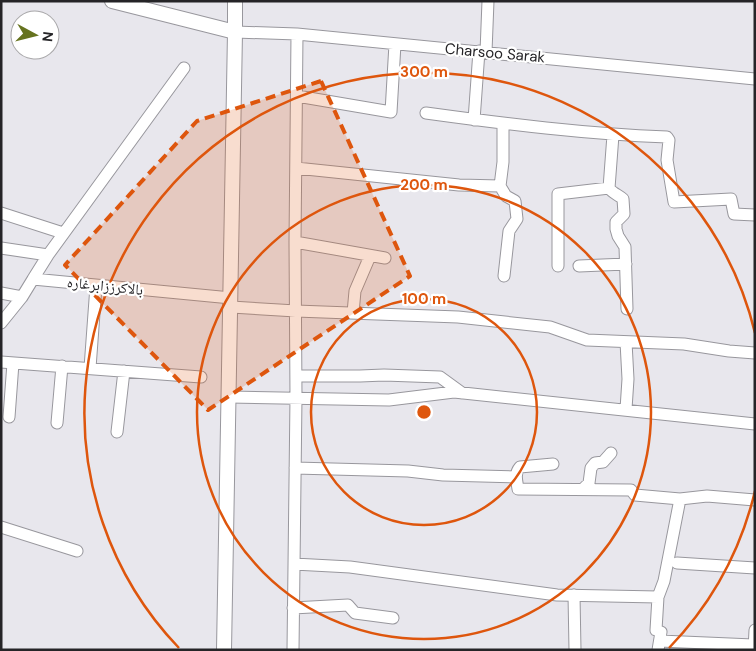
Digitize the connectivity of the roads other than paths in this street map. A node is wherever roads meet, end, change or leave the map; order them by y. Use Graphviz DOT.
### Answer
graph roads {
  1 [pos="112,1"];
  2 [pos="235,1"];
  3 [pos="488,1"];
  4 [pos="235,32"];
  5 [pos="297,34"];
  6 [pos="395,44"];
  7 [pos="482,51"];
  8 [pos="184,68"];
  9 [pos="755,79"];
  10 [pos="297,96"];
  11 [pos="426,113"];
  12 [pos="474,120"];
  13 [pos="502,123"];
  14 [pos="613,135"];
  15 [pos="296,168"];
  16 [pos="500,186"];
  17 [pos="609,188"];
  18 [pos="1,213"];
  19 [pos="755,215"];
  20 [pos="64,233"];
  21 [pos="295,242"];
  22 [pos="1,248"];
  23 [pos="48,255"];
  24 [pos="370,256"];
  25 [pos="385,258"];
  26 [pos="626,264"];
  27 [pos="558,266"];
  28 [pos="578,266"];
  29 [pos="504,276"];
  30 [pos="33,279"];
  31 [pos="96,286"];
  32 [pos="1,293"];
  33 [pos="22,297"];
  34 [pos="231,302"];
  35 [pos="627,309"];
  36 [pos="296,311"];
  37 [pos="353,312"];
  38 [pos="1,323"];
  39 [pos="626,342"];
  40 [pos="755,353"];
  41 [pos="7,363"];
  42 [pos="62,366"];
  43 [pos="90,368"];
  44 [pos="124,371"];
  45 [pos="296,376"];
  46 [pos="201,377"];
  47 [pos="462,393"];
  48 [pos="229,397"];
  49 [pos="296,397"];
  50 [pos="626,409"];
  51 [pos="9,416"];
  52 [pos="57,424"];
  53 [pos="755,424"];
  54 [pos="117,432"];
  55 [pos="611,453"];
  56 [pos="553,464"];
  57 [pos="296,468"];
  58 [pos="516,477"];
  59 [pos="583,488"];
  60 [pos="680,500"];
  61 [pos="755,500"];
  62 [pos="1,528"];
  63 [pos="77,551"];
  64 [pos="677,563"];
  65 [pos="294,564"];
  66 [pos="755,568"];
  67 [pos="574,594"];
  68 [pos="658,597"];
  69 [pos="293,608"];
  70 [pos="393,618"];
  71 [pos="755,630"];
  72 [pos="659,646"];
  73 [pos="754,647"];
  74 [pos="224,650"];
  75 [pos="293,650"];
  76 [pos="575,650"];
  1 -- 4 [label="main road"];
  2 -- 4 [label="main road"];
  3 -- 7 [label="street"];
  4 -- 5 [label="street, Charsoo Sarak"];
  4 -- 34 [label="main road"];
  5 -- 6 [label="street, Charsoo Sarak"];
  5 -- 10 [label="street"];
  6 -- 7 [label="street, Charsoo Sarak"];
  6 -- 10 [label="street"];
  7 -- 9 [label="street, Charsoo Sarak"];
  7 -- 12 [label="street"];
  8 -- 20 [label="street"];
  10 -- 15 [label="street"];
  11 -- 12 [label="street"];
  12 -- 13 [label="street"];
  13 -- 14 [label="street"];
  13 -- 16 [label="street"];
  14 -- 17 [label="street"];
  14 -- 19 [label="street"];
  15 -- 16 [label="street"];
  15 -- 21 [label="street"];
  16 -- 29 [label="street"];
  17 -- 26 [label="street"];
  17 -- 27 [label="street"];
  18 -- 20 [label="street"];
  20 -- 23 [label="street"];
  21 -- 24 [label="street"];
  21 -- 36 [label="street"];
  22 -- 23 [label="street"];
  23 -- 30 [label="street"];
  24 -- 25 [label="street"];
  24 -- 37 [label="street"];
  26 -- 28 [label="street"];
  26 -- 35 [label="street"];
  30 -- 31 [label="street, بالاکرززابرغاره"];
  30 -- 33 [label="street"];
  31 -- 34 [label="street, بالاکرززابرغاره"];
  31 -- 43 [label="street"];
  32 -- 33 [label="street"];
  33 -- 38 [label="street"];
  34 -- 36 [label="street, بالاکرززابرغاره"];
  34 -- 48 [label="main road"];
  36 -- 37 [label="street, بالاکرززابرغاره"];
  36 -- 45 [label="street"];
  37 -- 39 [label="street, بالاکرززابرغاره"];
  39 -- 40 [label="street, بالاکرززابرغاره"];
  39 -- 50 [label="street"];
  41 -- 42 [label="street"];
  41 -- 51 [label="street"];
  42 -- 43 [label="street"];
  42 -- 52 [label="street"];
  43 -- 44 [label="street"];
  44 -- 46 [label="street"];
  44 -- 54 [label="street"];
  45 -- 47 [label="street"];
  45 -- 49 [label="street"];
  47 -- 49 [label="street"];
  47 -- 50 [label="street"];
  48 -- 49 [label="street"];
  48 -- 74 [label="main road"];
  49 -- 57 [label="street"];
  50 -- 53 [label="street"];
  55 -- 59 [label="street"];
  56 -- 58 [label="street"];
  57 -- 58 [label="street"];
  57 -- 65 [label="street"];
  58 -- 59 [label="street"];
  59 -- 60 [label="street"];
  60 -- 61 [label="street"];
  60 -- 68 [label="street"];
  62 -- 63 [label="street"];
  64 -- 66 [label="street"];
  65 -- 67 [label="street"];
  65 -- 69 [label="street"];
  67 -- 68 [label="street"];
  67 -- 76 [label="street"];
  68 -- 72 [label="street"];
  69 -- 70 [label="street"];
  69 -- 75 [label="street"];
  71 -- 73 [label="street"];
  72 -- 73 [label="street"];
}
